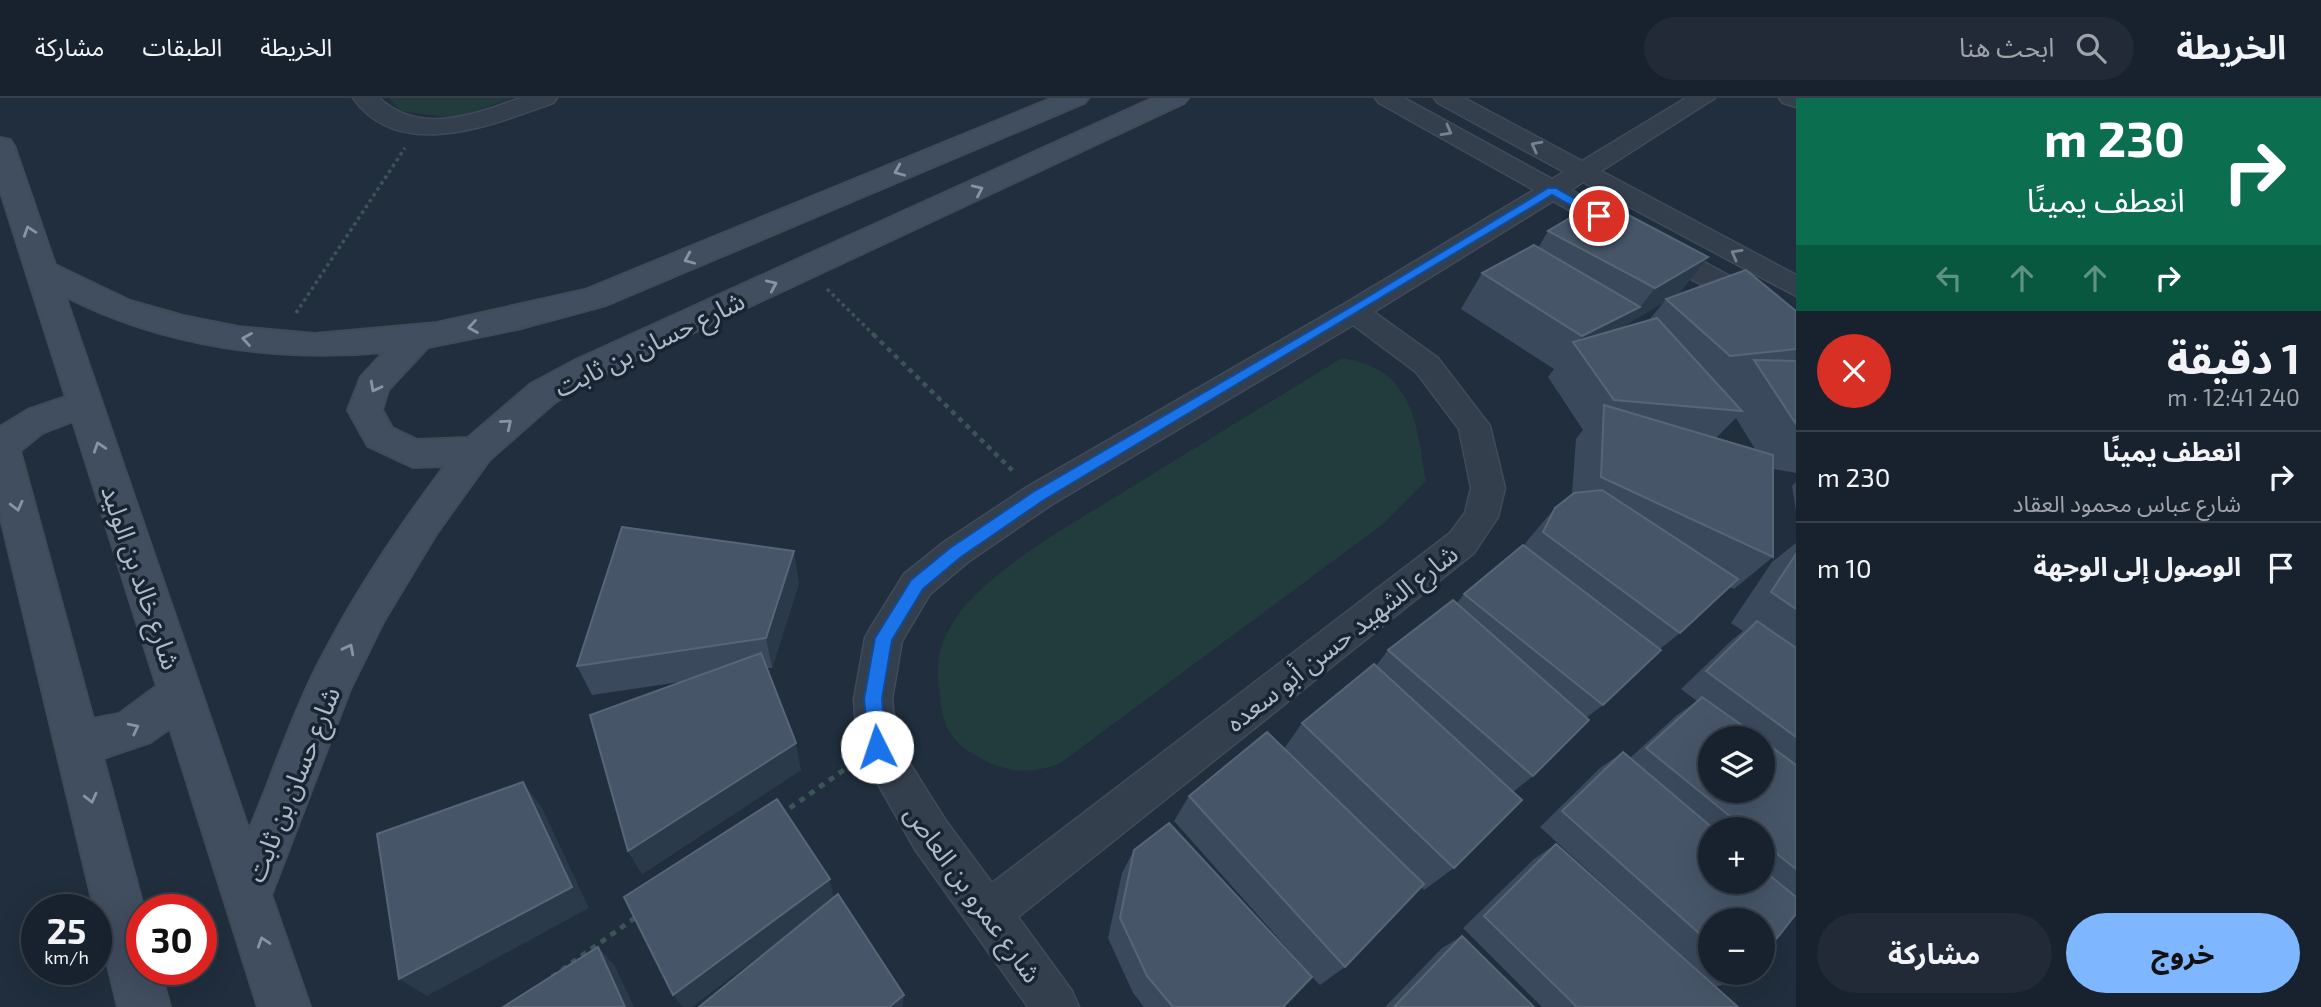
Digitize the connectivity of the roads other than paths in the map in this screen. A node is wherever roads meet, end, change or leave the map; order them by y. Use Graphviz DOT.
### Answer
graph roads {
  1 [pos="365,98"];
  2 [pos="545,98"];
  3 [pos="1075,98"];
  4 [pos="1175,98"];
  5 [pos="1387,98"];
  6 [pos="1446,98"];
  7 [pos="1703,98"];
  8 [pos="0,146"];
  9 [pos="1583,171"];
  10 [pos="1552,190"];
  11 [pos="43,272"];
  12 [pos="1796,287"];
  13 [pos="1354,311"];
  14 [pos="1796,333"];
  15 [pos="419,336"];
  16 [pos="86,407"];
  17 [pos="1,444"];
  18 [pos="476,451"];
  19 [pos="180,690"];
  20 [pos="76,740"];
  21 [pos="248,893"];
  22 [pos="988,913"];
  23 [pos="144,1007"];
  24 [pos="284,1007"];
  25 [pos="1056,1007"];
  1 -- 2 [label="street"];
  3 -- 15 [label="street, one-way"];
  18 -- 4 [label="street, شارع حسان بن ثابت, one-way"];
  5 -- 10 [label="street, one-way"];
  9 -- 6 [label="street, one-way"];
  7 -- 9 [label="street, شارع عمرو بن العاص"];
  11 -- 8 [label="street, شارع خالد بن الوليد, one-way"];
  9 -- 10 [label="street, شارع عمرو بن العاص"];
  12 -- 9 [label="street, one-way"];
  10 -- 13 [label="street, شارع عمرو بن العاص"];
  10 -- 14 [label="street"];
  15 -- 11 [label="street, one-way"];
  11 -- 16 [label="street, شارع خالد بن الوليد"];
  13 -- 22 [label="street, شارع عمرو بن العاص"];
  13 -- 22 [label="street, شارع الشهيد حسن أبو سعده"];
  15 -- 18 [label="street, one-way"];
  16 -- 17 [label="street"];
  19 -- 16 [label="street, شارع خالد بن الوليد, one-way"];
  17 -- 20 [label="street, one-way"];
  21 -- 18 [label="street, شارع حسان بن ثابت, one-way"];
  20 -- 19 [label="street, one-way"];
  19 -- 21 [label="street, شارع خالد بن الوليد"];
  20 -- 23 [label="street, one-way"];
  24 -- 21 [label="street, شارع خالد بن الوليد, one-way"];
  22 -- 25 [label="street, شارع عمرو بن العاص"];
}
